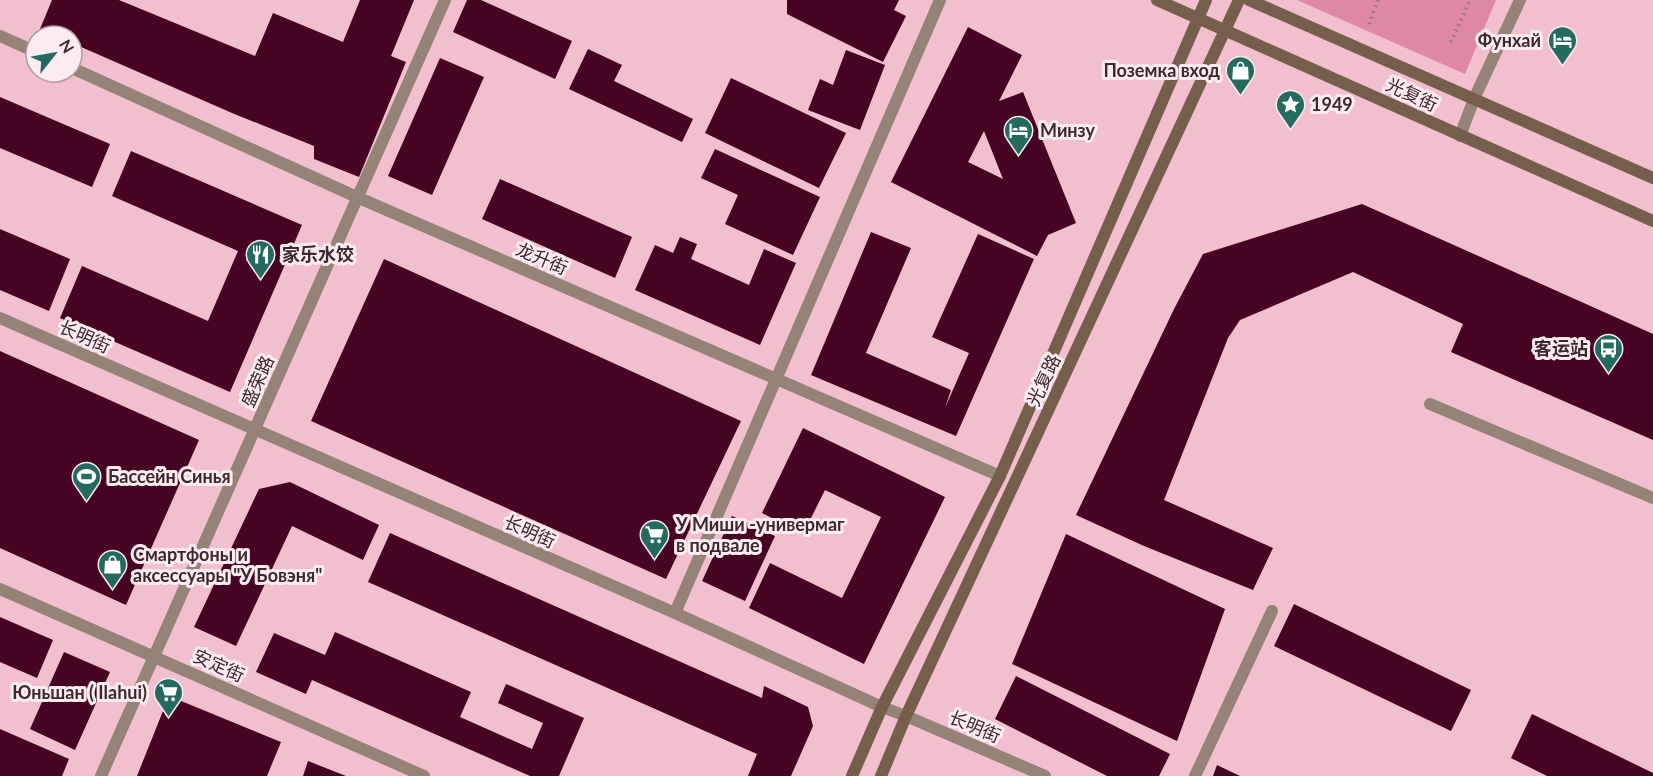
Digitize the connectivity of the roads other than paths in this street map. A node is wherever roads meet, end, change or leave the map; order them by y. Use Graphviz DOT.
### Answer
graph roads {
  1 [pos="446,0"];
  2 [pos="940,0"];
  3 [pos="1157,0"];
  4 [pos="1206,0"];
  5 [pos="1239,0"];
  6 [pos="1248,0"];
  7 [pos="1520,0"];
  8 [pos="1199,17"];
  9 [pos="1227,29"];
  10 [pos="0,36"];
  11 [pos="24,47"];
  12 [pos="84,73"];
  13 [pos="1474,99"];
  14 [pos="1460,136"];
  15 [pos="1653,178"];
  16 [pos="359,198"];
  17 [pos="1653,221"];
  18 [pos="0,318"];
  19 [pos="777,380"];
  20 [pos="1430,404"];
  21 [pos="255,431"];
  22 [pos="1000,476"];
  23 [pos="1653,498"];
  24 [pos="0,589"];
  25 [pos="1272,611"];
  26 [pos="675,614"];
  27 [pos="154,656"];
  28 [pos="882,707"];
  29 [pos="906,716"];
  30 [pos="101,776"];
  31 [pos="424,776"];
  32 [pos="852,776"];
  33 [pos="881,776"];
  34 [pos="1045,776"];
  35 [pos="1196,776"];
  1 -- 16 [label="street, 盛荣路"];
  2 -- 19 [label="street"];
  3 -- 8 [label="street, 光复街"];
  4 -- 8 [label="street, 光复路"];
  5 -- 9 [label="street, 光复路"];
  6 -- 13 [label="street, 光复街"];
  7 -- 13 [label="street"];
  8 -- 9 [label="street, 光复街"];
  8 -- 22 [label="street, 光复路"];
  9 -- 14 [label="street, 光复街"];
  9 -- 29 [label="street, 光复路"];
  10 -- 11 [label="street"];
  12 -- 16 [label="street, 龙升街"];
  13 -- 14 [label="street"];
  13 -- 15 [label="street, 光复街"];
  14 -- 17 [label="street, 光复街"];
  16 -- 19 [label="street, 龙升街"];
  16 -- 21 [label="street, 盛荣路"];
  18 -- 21 [label="street, 长明街"];
  19 -- 22 [label="street, 龙升街"];
  19 -- 26 [label="street"];
  20 -- 23 [label="street"];
  21 -- 26 [label="street, 长明街"];
  21 -- 27 [label="street, 盛荣路"];
  22 -- 28 [label="street, 光复路"];
  24 -- 27 [label="street, 安定街"];
  25 -- 35 [label="street"];
  26 -- 28 [label="street, 长明街"];
  27 -- 30 [label="street, 盛荣路"];
  27 -- 31 [label="street, 安定街"];
  28 -- 29 [label="street, 长明街"];
  28 -- 32 [label="street, 光复路"];
  29 -- 33 [label="street, 光复路"];
  29 -- 34 [label="street, 长明街"];
}
